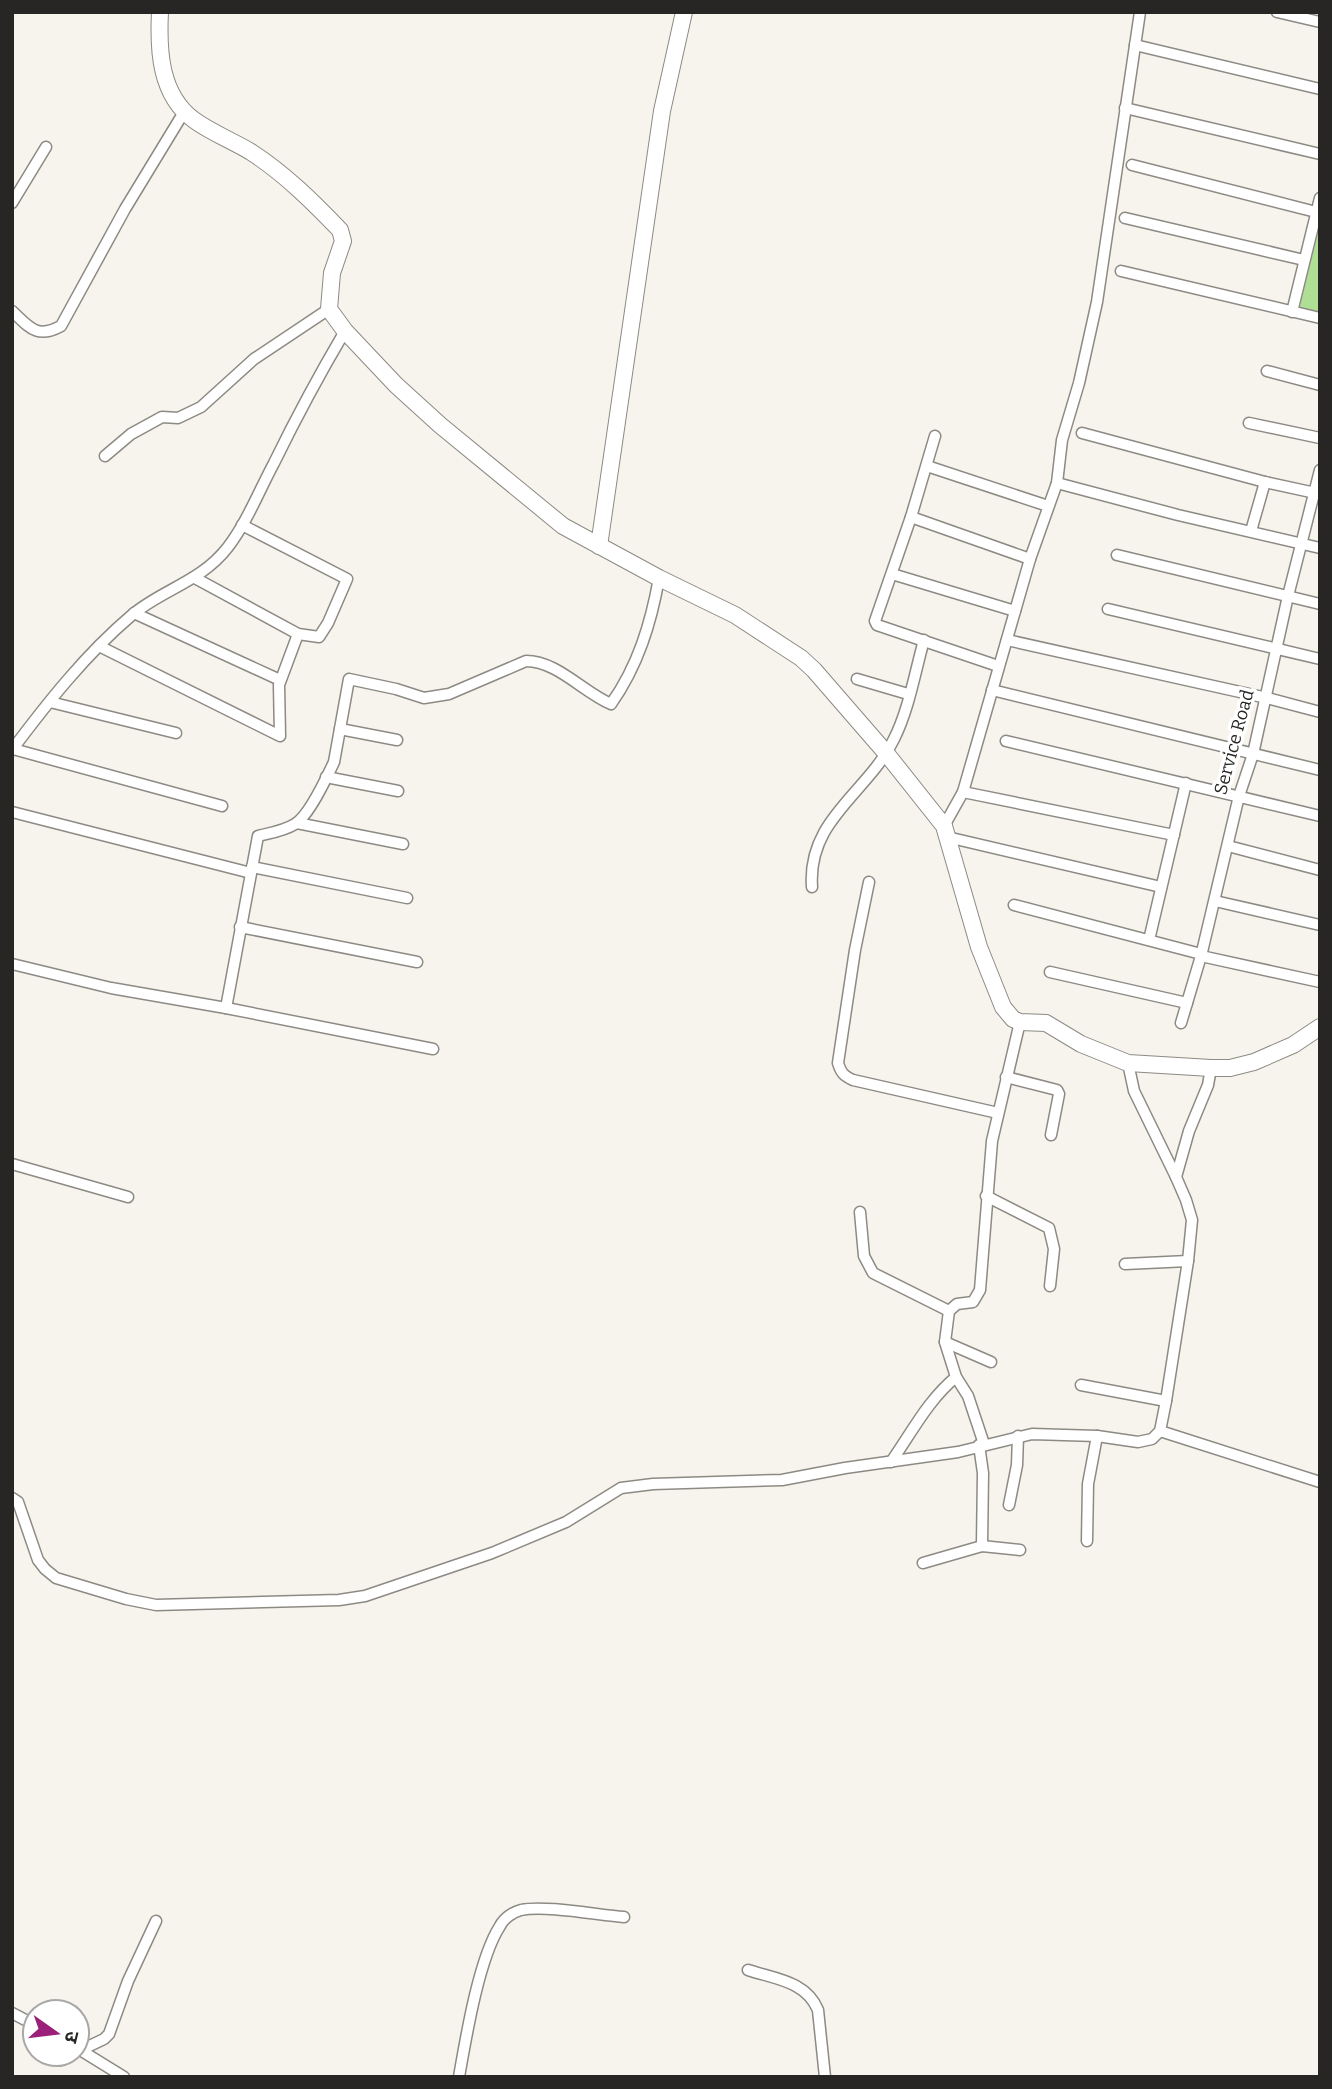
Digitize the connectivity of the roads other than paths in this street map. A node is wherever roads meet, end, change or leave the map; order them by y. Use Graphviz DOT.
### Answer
graph roads {
  1 [pos="160,12"];
  2 [pos="684,12"];
  3 [pos="1140,12"];
  4 [pos="1277,12"];
  5 [pos="1318,19"];
  6 [pos="1135,45"];
  7 [pos="1320,89"];
  8 [pos="1125,108"];
  9 [pos="184,112"];
  10 [pos="46,147"];
  11 [pos="1320,154"];
  12 [pos="1132,165"];
  13 [pos="1320,198"];
  14 [pos="12,203"];
  15 [pos="1316,212"];
  16 [pos="1125,218"];
  17 [pos="1304,260"];
  18 [pos="1121,271"];
  19 [pos="329,309"];
  20 [pos="12,312"];
  21 [pos="1292,312"];
  22 [pos="1320,318"];
  23 [pos="345,331"];
  24 [pos="1267,372"];
  25 [pos="1320,385"];
  26 [pos="1249,423"];
  27 [pos="1082,433"];
  28 [pos="935,436"];
  29 [pos="1320,438"];
  30 [pos="105,456"];
  31 [pos="927,466"];
  32 [pos="1320,470"];
  33 [pos="1265,482"];
  34 [pos="1057,483"];
  35 [pos="1317,493"];
  36 [pos="1048,506"];
  37 [pos="911,517"];
  38 [pos="242,525"];
  39 [pos="1251,531"];
  40 [pos="1302,543"];
  41 [pos="599,546"];
  42 [pos="1320,548"];
  43 [pos="1117,555"];
  44 [pos="1031,559"];
  45 [pos="892,574"];
  46 [pos="195,578"];
  47 [pos="659,578"];
  48 [pos="1288,596"];
  49 [pos="1320,604"];
  50 [pos="1108,609"];
  51 [pos="1015,611"];
  52 [pos="134,613"];
  53 [pos="298,634"];
  54 [pos="924,640"];
  55 [pos="1007,640"];
  56 [pos="99,646"];
  57 [pos="1276,650"];
  58 [pos="1320,659"];
  59 [pos="998,666"];
  60 [pos="857,679"];
  61 [pos="280,680"];
  62 [pos="992,690"];
  63 [pos="908,694"];
  64 [pos="1267,698"];
  65 [pos="50,702"];
  66 [pos="1320,712"];
  67 [pos="340,729"];
  68 [pos="176,733"];
  69 [pos="397,740"];
  70 [pos="1006,741"];
  71 [pos="13,750"];
  72 [pos="887,753"];
  73 [pos="1253,754"];
  74 [pos="1320,770"];
  75 [pos="326,777"];
  76 [pos="1186,783"];
  77 [pos="398,792"];
  78 [pos="962,792"];
  79 [pos="1239,796"];
  80 [pos="222,806"];
  81 [pos="12,812"];
  82 [pos="1320,816"];
  83 [pos="297,823"];
  84 [pos="945,832"];
  85 [pos="1174,835"];
  86 [pos="404,844"];
  87 [pos="1228,846"];
  88 [pos="251,870"];
  89 [pos="1320,870"];
  90 [pos="869,882"];
  91 [pos="811,887"];
  92 [pos="1161,887"];
  93 [pos="408,898"];
  94 [pos="1214,901"];
  95 [pos="1014,905"];
  96 [pos="1320,925"];
  97 [pos="240,927"];
  98 [pos="1149,940"];
  99 [pos="1201,955"];
  100 [pos="417,962"];
  101 [pos="12,964"];
  102 [pos="1050,972"];
  103 [pos="1320,982"];
  104 [pos="1187,1003"];
  105 [pos="226,1007"];
  106 [pos="1020,1022"];
  107 [pos="1181,1023"];
  108 [pos="1320,1027"];
  109 [pos="433,1049"];
  110 [pos="1128,1063"];
  111 [pos="1211,1068"];
  112 [pos="1006,1077"];
  113 [pos="998,1113"];
  114 [pos="1051,1135"];
  115 [pos="12,1164"];
  116 [pos="1177,1177"];
  117 [pos="986,1196"];
  118 [pos="128,1197"];
  119 [pos="859,1212"];
  120 [pos="1188,1261"];
  121 [pos="1125,1264"];
  122 [pos="1050,1286"];
  123 [pos="949,1311"];
  124 [pos="945,1342"];
  125 [pos="990,1362"];
  126 [pos="956,1377"];
  127 [pos="1081,1385"];
  128 [pos="1166,1401"];
  129 [pos="1160,1431"];
  130 [pos="1018,1436"];
  131 [pos="1097,1436"];
  132 [pos="982,1445"];
  133 [pos="891,1462"];
  134 [pos="1320,1482"];
  135 [pos="12,1498"];
  136 [pos="1009,1505"];
  137 [pos="1087,1541"];
  138 [pos="982,1546"];
  139 [pos="1020,1550"];
  140 [pos="923,1563"];
  141 [pos="624,1917"];
  142 [pos="156,1921"];
  143 [pos="748,1970"];
  144 [pos="91,2044"];
  145 [pos="91,2056"];
  146 [pos="124,2077"];
  147 [pos="459,2077"];
  148 [pos="825,2077"];
  1 -- 9 [label="street"];
  2 -- 41 [label="street"];
  3 -- 6 [label="street"];
  4 -- 5 [label="street"];
  6 -- 7 [label="street"];
  6 -- 8 [label="street"];
  8 -- 11 [label="street"];
  8 -- 34 [label="street"];
  9 -- 19 [label="street"];
  9 -- 20 [label="street"];
  10 -- 14 [label="street"];
  12 -- 15 [label="street"];
  13 -- 15 [label="street"];
  15 -- 17 [label="street"];
  16 -- 17 [label="street"];
  17 -- 21 [label="street"];
  18 -- 21 [label="street"];
  19 -- 23 [label="street"];
  19 -- 30 [label="street"];
  21 -- 22 [label="street"];
  23 -- 38 [label="street"];
  23 -- 41 [label="street"];
  24 -- 25 [label="street"];
  26 -- 29 [label="street"];
  27 -- 33 [label="street"];
  28 -- 31 [label="street"];
  31 -- 36 [label="street"];
  31 -- 37 [label="street"];
  32 -- 35 [label="street, Service Road"];
  33 -- 35 [label="street"];
  33 -- 39 [label="street"];
  34 -- 36 [label="street"];
  34 -- 39 [label="street"];
  35 -- 40 [label="street, Service Road"];
  36 -- 44 [label="street"];
  37 -- 44 [label="street"];
  37 -- 45 [label="street"];
  38 -- 46 [label="street"];
  38 -- 53 [label="street"];
  39 -- 40 [label="street"];
  40 -- 42 [label="street"];
  40 -- 48 [label="street, Service Road"];
  41 -- 47 [label="street"];
  43 -- 48 [label="street"];
  44 -- 51 [label="street"];
  45 -- 51 [label="street"];
  45 -- 54 [label="street"];
  46 -- 52 [label="street"];
  46 -- 53 [label="street"];
  47 -- 67 [label="street"];
  47 -- 72 [label="street"];
  48 -- 49 [label="street"];
  48 -- 57 [label="street, Service Road"];
  50 -- 57 [label="street"];
  51 -- 55 [label="street"];
  52 -- 56 [label="street"];
  52 -- 61 [label="street"];
  53 -- 61 [label="street"];
  54 -- 59 [label="street"];
  54 -- 63 [label="street"];
  55 -- 59 [label="street"];
  55 -- 64 [label="street"];
  56 -- 61 [label="street"];
  56 -- 65 [label="street"];
  57 -- 58 [label="street"];
  57 -- 64 [label="street, Service Road"];
  59 -- 62 [label="street"];
  60 -- 63 [label="street"];
  62 -- 73 [label="street"];
  62 -- 78 [label="street"];
  63 -- 72 [label="street"];
  64 -- 66 [label="street"];
  64 -- 73 [label="street, Service Road"];
  65 -- 68 [label="street"];
  65 -- 71 [label="street"];
  67 -- 69 [label="street"];
  67 -- 75 [label="street"];
  70 -- 76 [label="street"];
  71 -- 80 [label="street"];
  72 -- 84 [label="street"];
  72 -- 91 [label="street"];
  73 -- 74 [label="street"];
  73 -- 79 [label="street, Service Road"];
  75 -- 77 [label="street"];
  75 -- 83 [label="street"];
  76 -- 79 [label="street"];
  76 -- 85 [label="street"];
  78 -- 84 [label="street"];
  78 -- 85 [label="street"];
  79 -- 82 [label="street"];
  79 -- 87 [label="street, Service Road"];
  81 -- 88 [label="street"];
  83 -- 86 [label="street"];
  83 -- 88 [label="street"];
  84 -- 92 [label="street"];
  84 -- 106 [label="street"];
  85 -- 92 [label="street"];
  87 -- 89 [label="street"];
  87 -- 94 [label="street, Service Road"];
  88 -- 93 [label="street"];
  88 -- 97 [label="street"];
  90 -- 113 [label="street"];
  92 -- 98 [label="street"];
  94 -- 96 [label="street"];
  94 -- 99 [label="street, Service Road"];
  95 -- 98 [label="street"];
  97 -- 100 [label="street"];
  97 -- 105 [label="street"];
  98 -- 99 [label="street"];
  99 -- 103 [label="street"];
  99 -- 104 [label="street, Service Road"];
  101 -- 105 [label="street"];
  102 -- 104 [label="street"];
  104 -- 107 [label="street, Service Road"];
  105 -- 109 [label="street"];
  106 -- 110 [label="street"];
  106 -- 112 [label="street"];
  108 -- 111 [label="street"];
  110 -- 111 [label="street"];
  110 -- 116 [label="street"];
  111 -- 116 [label="street"];
  112 -- 113 [label="street"];
  112 -- 114 [label="street"];
  113 -- 117 [label="street"];
  115 -- 118 [label="street"];
  116 -- 120 [label="street"];
  117 -- 122 [label="street"];
  117 -- 123 [label="street"];
  119 -- 123 [label="street"];
  120 -- 121 [label="street"];
  120 -- 128 [label="street"];
  123 -- 124 [label="street"];
  124 -- 125 [label="street"];
  124 -- 126 [label="street"];
  126 -- 132 [label="street"];
  126 -- 133 [label="street"];
  127 -- 128 [label="street"];
  128 -- 129 [label="street"];
  129 -- 131 [label="street"];
  129 -- 134 [label="street"];
  130 -- 131 [label="street"];
  130 -- 132 [label="street"];
  130 -- 136 [label="street"];
  131 -- 137 [label="street"];
  132 -- 133 [label="street"];
  132 -- 138 [label="street"];
  133 -- 135 [label="street"];
  138 -- 139 [label="street"];
  138 -- 140 [label="street"];
  141 -- 147 [label="street"];
  142 -- 144 [label="street"];
  143 -- 148 [label="street"];
  145 -- 146 [label="street"];
}
